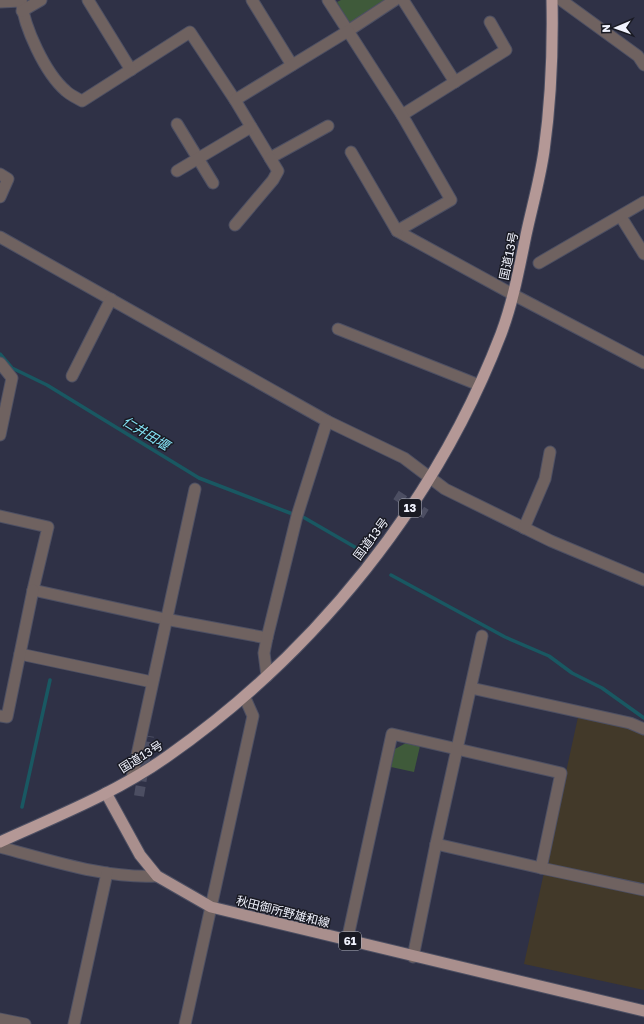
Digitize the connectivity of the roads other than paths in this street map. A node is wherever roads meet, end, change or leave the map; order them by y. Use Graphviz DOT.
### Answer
graph roads {
  1 [pos="41,0"];
  2 [pos="88,0"];
  3 [pos="252,0"];
  4 [pos="328,0"];
  5 [pos="395,0"];
  6 [pos="403,0"];
  7 [pos="552,0"];
  8 [pos="561,0"];
  9 [pos="0,2"];
  10 [pos="22,4"];
  11 [pos="490,22"];
  12 [pos="348,31"];
  13 [pos="639,53"];
  14 [pos="292,65"];
  15 [pos="644,65"];
  16 [pos="131,70"];
  17 [pos="455,82"];
  18 [pos="235,100"];
  19 [pos="402,115"];
  20 [pos="177,124"];
  21 [pos="328,126"];
  22 [pos="251,127"];
  23 [pos="351,152"];
  24 [pos="198,158"];
  25 [pos="270,158"];
  26 [pos="177,171"];
  27 [pos="0,174"];
  28 [pos="213,183"];
  29 [pos="0,197"];
  30 [pos="644,202"];
  31 [pos="621,217"];
  32 [pos="234,225"];
  33 [pos="397,231"];
  34 [pos="0,237"];
  35 [pos="644,254"];
  36 [pos="539,263"];
  37 [pos="514,295"];
  38 [pos="110,299"];
  39 [pos="338,329"];
  40 [pos="0,362"];
  41 [pos="644,363"];
  42 [pos="72,376"];
  43 [pos="479,385"];
  44 [pos="327,421"];
  45 [pos="0,435"];
  46 [pos="550,452"];
  47 [pos="430,479"];
  48 [pos="195,489"];
  49 [pos="0,516"];
  50 [pos="524,528"];
  51 [pos="644,580"];
  52 [pos="33,590"];
  53 [pos="165,619"];
  54 [pos="482,636"];
  55 [pos="267,638"];
  56 [pos="20,654"];
  57 [pos="267,676"];
  58 [pos="152,682"];
  59 [pos="471,688"];
  60 [pos="245,698"];
  61 [pos="0,716"];
  62 [pos="644,729"];
  63 [pos="458,750"];
  64 [pos="132,778"];
  65 [pos="106,793"];
  66 [pos="0,842"];
  67 [pos="436,844"];
  68 [pos="0,847"];
  69 [pos="541,868"];
  70 [pos="107,873"];
  71 [pos="157,876"];
  72 [pos="644,890"];
  73 [pos="211,907"];
  74 [pos="347,941"];
  75 [pos="413,957"];
  76 [pos="644,1011"];
  77 [pos="0,1018"];
  78 [pos="25,1024"];
  79 [pos="74,1024"];
  80 [pos="185,1024"];
  1 -- 10 [label="street"];
  2 -- 16 [label="street"];
  3 -- 14 [label="street"];
  4 -- 12 [label="street"];
  5 -- 12 [label="street"];
  6 -- 17 [label="street"];
  7 -- 37 [label="highway, 国道13号 / 13"];
  8 -- 13 [label="street"];
  9 -- 10 [label="street"];
  10 -- 16 [label="street"];
  11 -- 17 [label="street"];
  12 -- 14 [label="street"];
  12 -- 19 [label="street"];
  13 -- 15 [label="street"];
  14 -- 18 [label="street"];
  16 -- 18 [label="street"];
  17 -- 19 [label="street"];
  18 -- 22 [label="street"];
  19 -- 33 [label="street"];
  20 -- 24 [label="street"];
  21 -- 25 [label="street"];
  22 -- 24 [label="street"];
  22 -- 25 [label="street"];
  23 -- 33 [label="street"];
  24 -- 26 [label="street"];
  24 -- 28 [label="street"];
  25 -- 32 [label="street"];
  27 -- 29 [label="street"];
  30 -- 31 [label="street"];
  31 -- 35 [label="street"];
  31 -- 36 [label="street"];
  33 -- 37 [label="street"];
  34 -- 38 [label="street"];
  37 -- 41 [label="street"];
  37 -- 43 [label="highway, 国道13号 / 13"];
  38 -- 42 [label="street"];
  38 -- 44 [label="street"];
  39 -- 43 [label="street"];
  40 -- 45 [label="street"];
  43 -- 47 [label="highway, 国道13号 / 13"];
  44 -- 47 [label="street"];
  44 -- 55 [label="street"];
  46 -- 50 [label="street"];
  47 -- 50 [label="street"];
  47 -- 57 [label="highway, 国道13号 / 13"];
  48 -- 53 [label="street"];
  49 -- 52 [label="street"];
  50 -- 51 [label="street"];
  52 -- 53 [label="street"];
  52 -- 56 [label="street"];
  53 -- 55 [label="street"];
  53 -- 58 [label="street"];
  54 -- 59 [label="street"];
  55 -- 57 [label="street"];
  56 -- 58 [label="street"];
  56 -- 61 [label="street"];
  57 -- 60 [label="highway, 国道13号 / 13"];
  58 -- 64 [label="street"];
  59 -- 62 [label="street"];
  59 -- 63 [label="street"];
  60 -- 64 [label="highway, 国道13号 / 13"];
  60 -- 73 [label="street"];
  63 -- 67 [label="street"];
  63 -- 69 [label="street"];
  63 -- 74 [label="street"];
  64 -- 65 [label="highway, 国道13号 / 13"];
  65 -- 66 [label="highway, 国道13号 / 13"];
  65 -- 71 [label="main road, 秋田御所野雄和線 / 61"];
  67 -- 69 [label="street"];
  67 -- 75 [label="street"];
  68 -- 70 [label="street"];
  69 -- 72 [label="street"];
  70 -- 71 [label="street"];
  70 -- 79 [label="street"];
  71 -- 73 [label="main road, 秋田御所野雄和線 / 61"];
  73 -- 74 [label="main road, 秋田御所野雄和線 / 61"];
  73 -- 80 [label="street"];
  74 -- 75 [label="main road, 秋田御所野雄和線 / 61"];
  75 -- 76 [label="main road, 秋田御所野雄和線 / 61"];
  77 -- 78 [label="street"];
}
